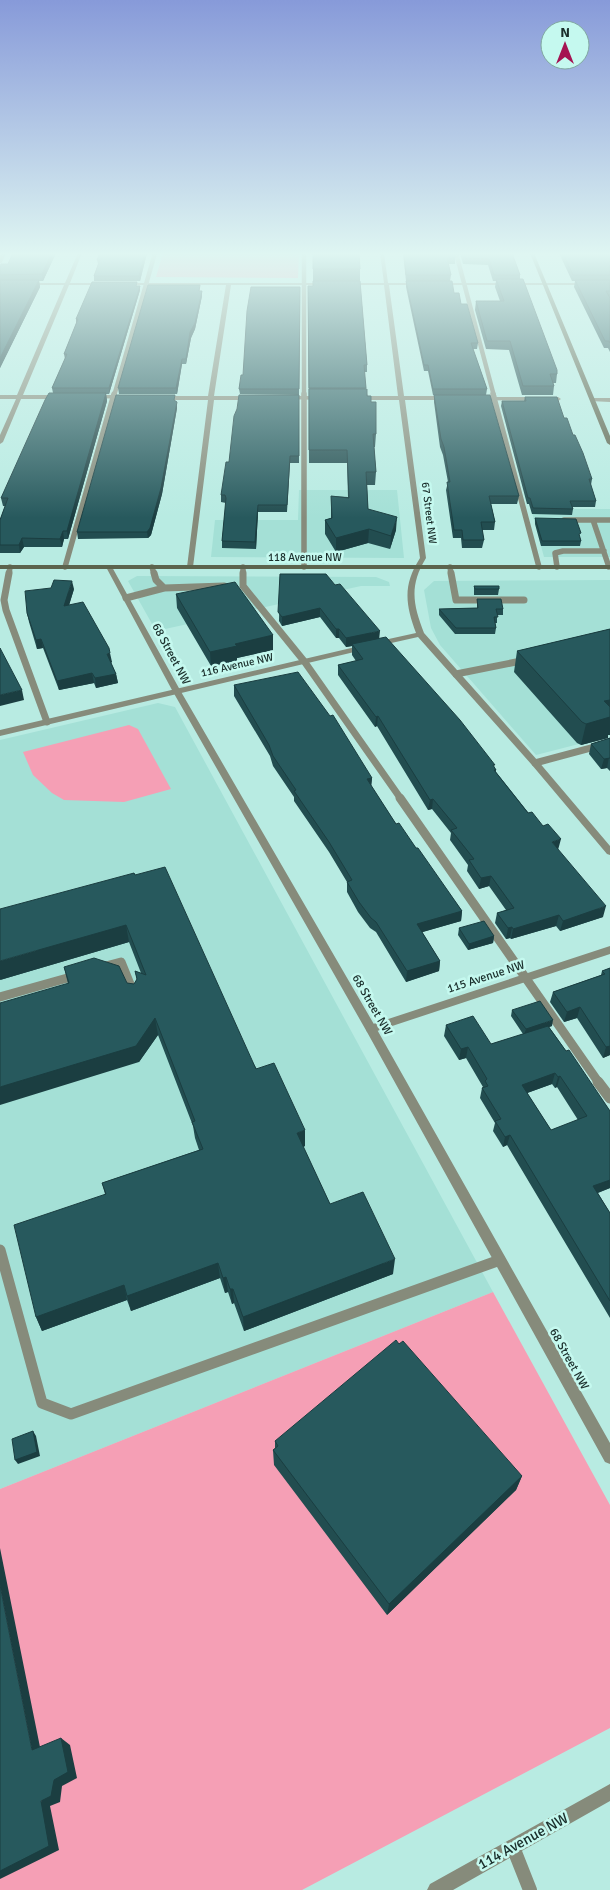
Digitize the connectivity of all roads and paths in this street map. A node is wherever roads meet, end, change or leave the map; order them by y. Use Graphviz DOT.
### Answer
graph roads {
  1 [pos="42,341"];
  2 [pos="131,341"];
  3 [pos="220,341"];
  4 [pos="304,341"];
  5 [pos="395,341"];
  6 [pos="479,341"];
  7 [pos="568,341"];
  8 [pos="0,397"];
  9 [pos="19,397"];
  10 [pos="67,397"];
  11 [pos="86,397"];
  12 [pos="115,397"];
  13 [pos="134,398"];
  14 [pos="153,398"];
  15 [pos="211,398"];
  16 [pos="258,398"];
  17 [pos="276,398"];
  18 [pos="304,398"];
  19 [pos="324,398"];
  20 [pos="353,398"];
  21 [pos="402,398"];
  22 [pos="458,398"];
  23 [pos="467,399"];
  24 [pos="494,399"];
  25 [pos="558,399"];
  26 [pos="592,400"];
  27 [pos="610,400"];
  28 [pos="0,442"];
  29 [pos="610,443"];
  30 [pos="527,519"];
  31 [pos="536,520"];
  32 [pos="555,520"];
  33 [pos="593,520"];
  34 [pos="610,520"];
  35 [pos="604,551"];
  36 [pos="535,556"];
  37 [pos="554,556"];
  38 [pos="0,567"];
  39 [pos="10,567"];
  40 [pos="65,567"];
  41 [pos="110,567"];
  42 [pos="152,567"];
  43 [pos="190,567"];
  44 [pos="243,567"];
  45 [pos="304,567"];
  46 [pos="417,567"];
  47 [pos="450,567"];
  48 [pos="539,567"];
  49 [pos="557,567"];
  50 [pos="610,567"];
  51 [pos="243,586"];
  52 [pos="164,588"];
  53 [pos="126,598"];
  54 [pos="524,600"];
  55 [pos="420,634"];
  56 [pos="537,658"];
  57 [pos="304,661"];
  58 [pos="456,674"];
  59 [pos="176,690"];
  60 [pos="47,722"];
  61 [pos="0,733"];
  62 [pos="610,743"];
  63 [pos="535,763"];
  64 [pos="610,852"];
  65 [pos="610,950"];
  66 [pos="526,977"];
  67 [pos="134,994"];
  68 [pos="0,997"];
  69 [pos="371,1029"];
  70 [pos="610,1098"];
  71 [pos="0,1250"];
  72 [pos="500,1260"];
  73 [pos="610,1457"];
  74 [pos="610,1792"];
  75 [pos="513,1847"];
  76 [pos="436,1890"];
  77 [pos="530,1890"];
  1 -- 9 [label="street"];
  2 -- 12 [label="lane"];
  3 -- 15 [label="street"];
  4 -- 18 [label="lane"];
  5 -- 21 [label="street, 67 Street NW"];
  6 -- 24 [label="lane"];
  7 -- 26 [label="main road"];
  8 -- 9 [label="street"];
  9 -- 10 [label="street"];
  9 -- 28 [label="street"];
  11 -- 12 [label="street"];
  12 -- 13 [label="street"];
  12 -- 40 [label="lane"];
  14 -- 15 [label="street"];
  15 -- 16 [label="street"];
  15 -- 43 [label="street"];
  17 -- 18 [label="street"];
  18 -- 19 [label="street"];
  18 -- 45 [label="lane"];
  20 -- 21 [label="street"];
  21 -- 22 [label="street"];
  21 -- 46 [label="street, 67 Street NW"];
  23 -- 24 [label="street"];
  24 -- 25 [label="street"];
  24 -- 30 [label="lane"];
  26 -- 27 [label="street"];
  26 -- 29 [label="main road"];
  30 -- 31 [label="lane"];
  30 -- 36 [label="lane"];
  32 -- 33 [label="lane"];
  33 -- 34 [label="lane"];
  33 -- 35 [label="lane"];
  35 -- 37 [label="lane"];
  35 -- 50 [label="lane"];
  36 -- 37 [label="lane"];
  36 -- 48 [label="lane"];
  37 -- 49 [label="lane"];
  38 -- 39 [label="main road, 118 Avenue NW"];
  39 -- 40 [label="main road, 118 Avenue NW"];
  39 -- 60 [label="lane"];
  40 -- 41 [label="main road, 118 Avenue NW"];
  41 -- 42 [label="main road, 118 Avenue NW"];
  41 -- 53 [label="street, 68 Street NW"];
  42 -- 43 [label="main road, 118 Avenue NW"];
  42 -- 52 [label="lane"];
  43 -- 44 [label="main road, 118 Avenue NW"];
  44 -- 45 [label="main road, 118 Avenue NW"];
  44 -- 51 [label="lane"];
  45 -- 46 [label="main road, 118 Avenue NW"];
  46 -- 47 [label="main road, 118 Avenue NW"];
  46 -- 55 [label="street, 67 Street NW"];
  47 -- 48 [label="main road, 118 Avenue NW"];
  47 -- 54 [label="lane"];
  48 -- 49 [label="main road, 118 Avenue NW"];
  49 -- 50 [label="main road, 118 Avenue NW"];
  51 -- 52 [label="lane"];
  51 -- 57 [label="lane"];
  52 -- 53 [label="lane"];
  53 -- 59 [label="street, 68 Street NW"];
  55 -- 57 [label="street, 116 Avenue NW"];
  55 -- 58 [label="street, 67 Street NW"];
  56 -- 58 [label="lane"];
  57 -- 59 [label="street, 116 Avenue NW"];
  57 -- 66 [label="lane"];
  58 -- 63 [label="street, 67 Street NW"];
  59 -- 60 [label="street, 116 Avenue NW"];
  59 -- 69 [label="street, 68 Street NW"];
  60 -- 61 [label="street, 116 Avenue NW"];
  62 -- 63 [label="lane"];
  63 -- 64 [label="street, 67 Street NW"];
  65 -- 66 [label="street, 115 Avenue NW"];
  66 -- 69 [label="street, 115 Avenue NW"];
  66 -- 70 [label="lane"];
  67 -- 68 [label="lane"];
  69 -- 72 [label="street, 68 Street NW"];
  71 -- 72 [label="lane"];
  72 -- 73 [label="street, 68 Street NW"];
  74 -- 75 [label="street, 114 Avenue NW"];
  75 -- 76 [label="street, 114 Avenue NW"];
  75 -- 77 [label="lane"];
}
